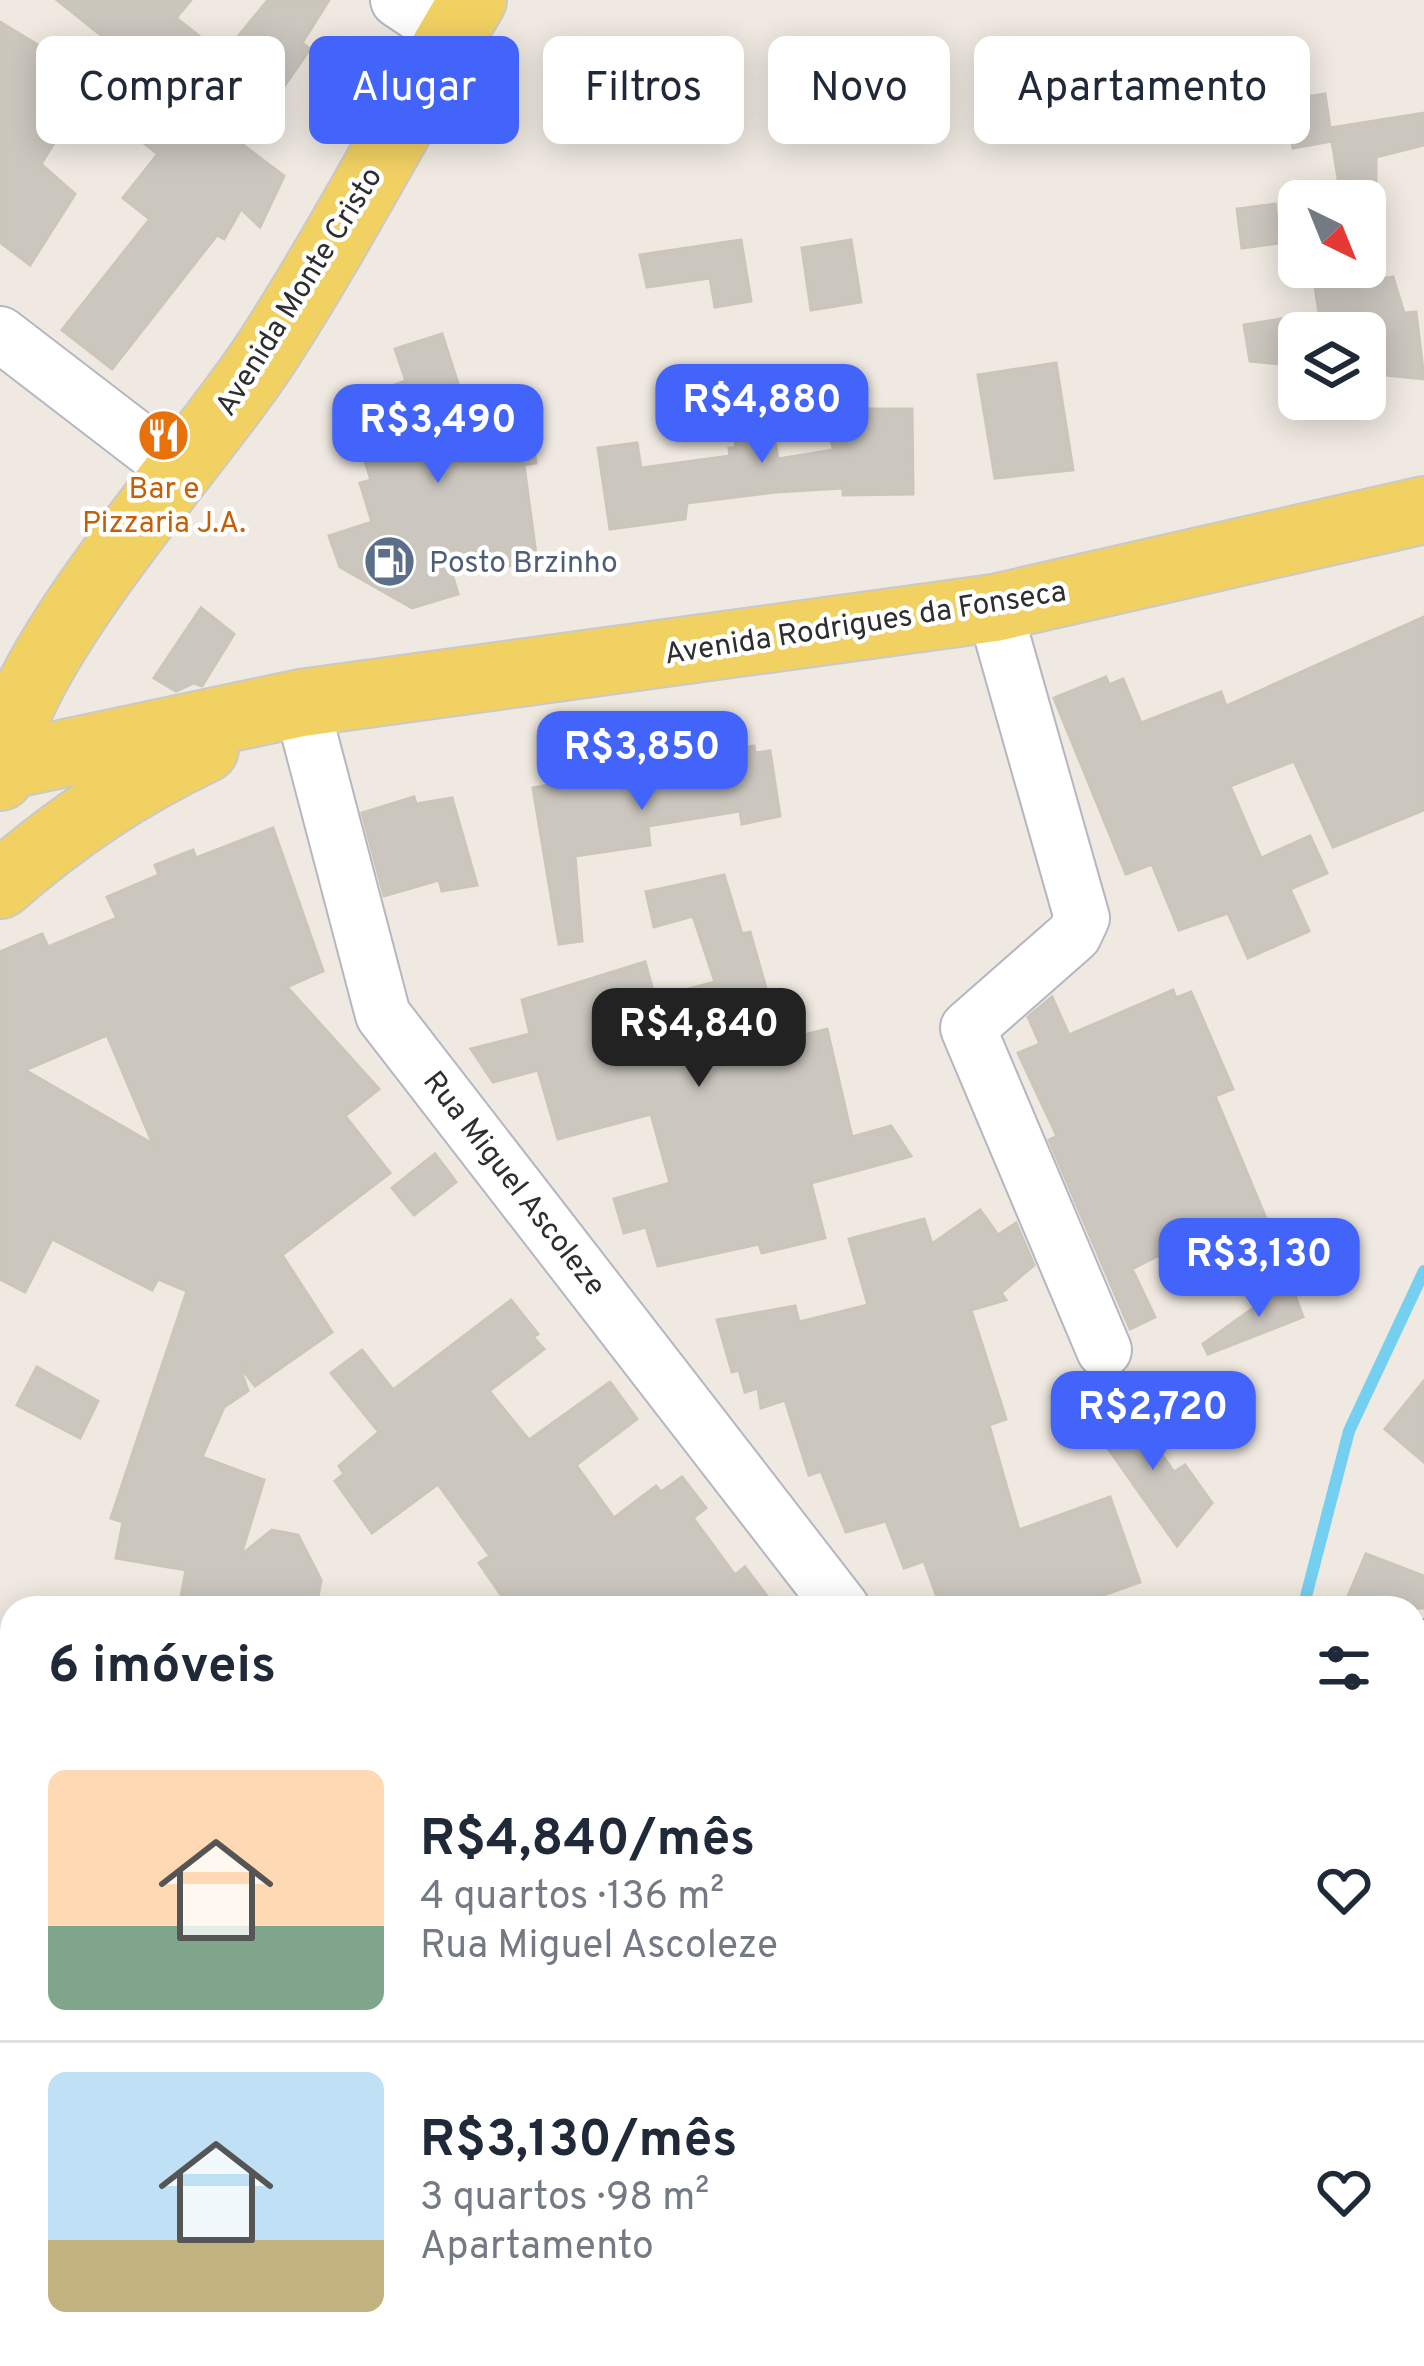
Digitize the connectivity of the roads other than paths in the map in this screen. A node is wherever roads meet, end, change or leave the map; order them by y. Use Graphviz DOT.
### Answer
graph roads {
  1 [pos="398,0"];
  2 [pos="462,18"];
  3 [pos="0,334"];
  4 [pos="181,473"];
  5 [pos="1424,510"];
  6 [pos="107,570"];
  7 [pos="994,608"];
  8 [pos="0,688"];
  9 [pos="301,703"];
  10 [pos="0,767"];
  11 [pos="0,777"];
  12 [pos="0,885"];
  13 [pos="1104,1350"];
  14 [pos="833,1596"];
  1 -- 2 [label="street"];
  2 -- 4 [label="main road, Avenida Monte Cristo"];
  3 -- 4 [label="street"];
  4 -- 6 [label="main road, Avenida Monte Cristo"];
  5 -- 7 [label="main road, Avenida Rodrigues da Fonseca"];
  6 -- 8 [label="main road, Avenida Monte Cristo"];
  6 -- 10 [label="main road, Avenida Monte Cristo"];
  7 -- 9 [label="main road, Avenida Rodrigues da Fonseca"];
  7 -- 13 [label="street"];
  9 -- 10 [label="main road, Avenida Rodrigues da Fonseca"];
  9 -- 12 [label="main road, Avenida Rodrigues da Fonseca"];
  9 -- 14 [label="street, Rua Miguel Ascoleze"];
  10 -- 11 [label="main road, Avenida Monte Cristo"];
}
